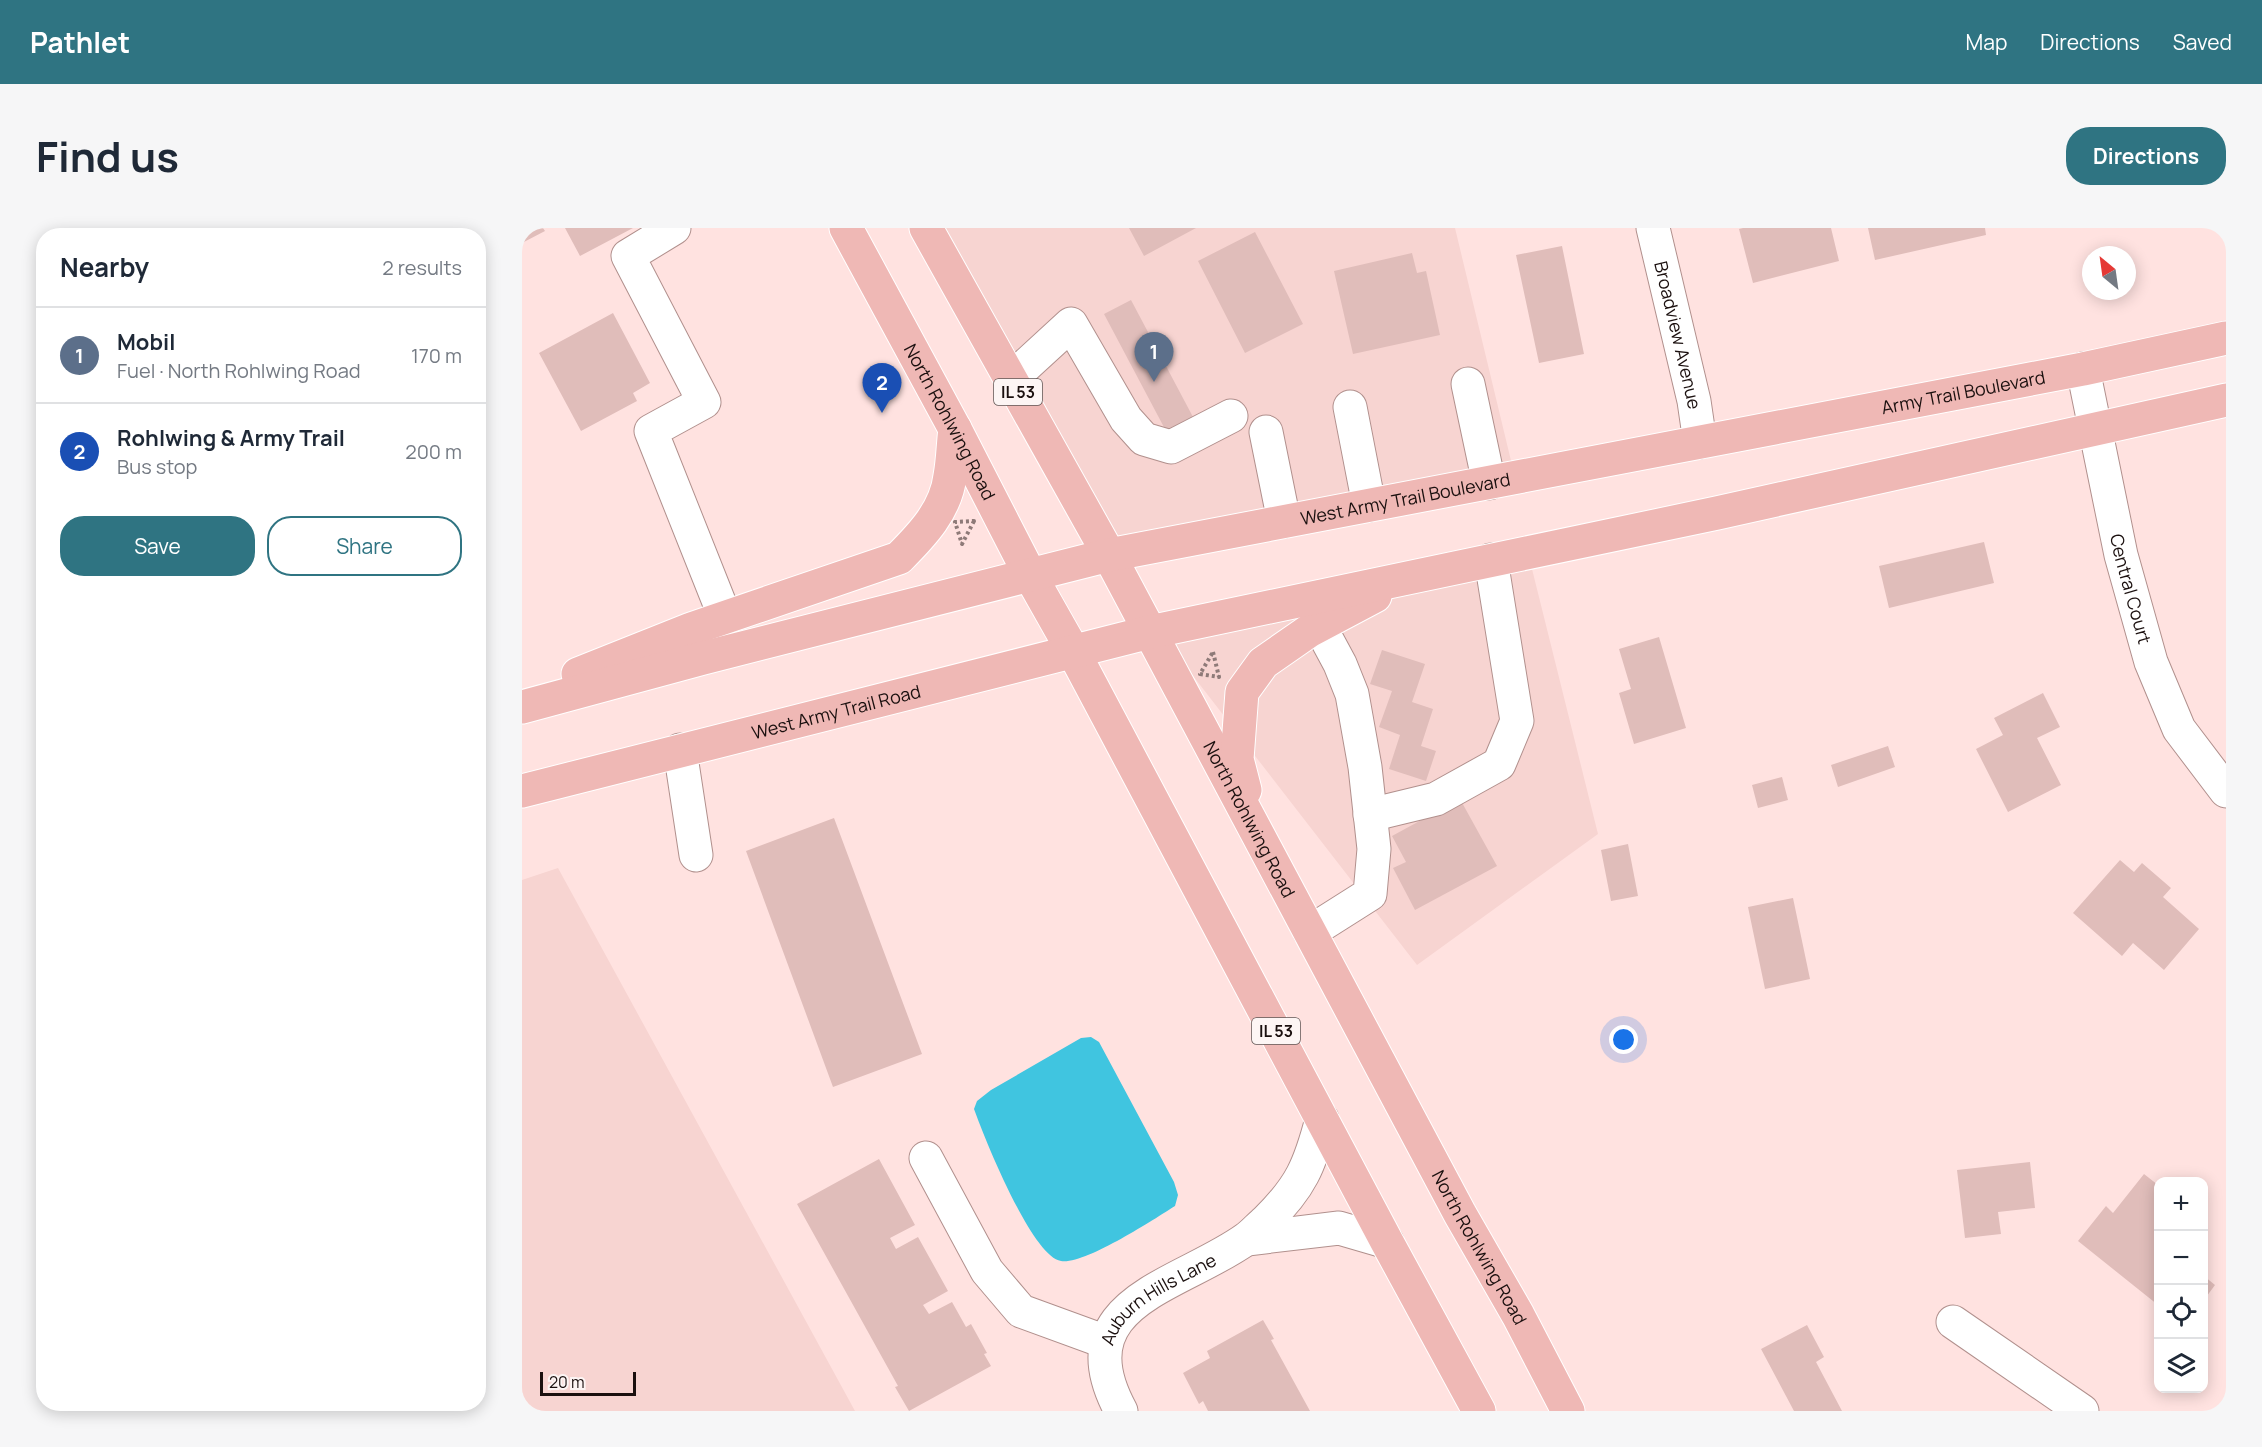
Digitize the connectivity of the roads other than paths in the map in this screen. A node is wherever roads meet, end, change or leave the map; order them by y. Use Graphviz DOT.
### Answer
graph roads {
  1 [pos="674,228"];
  2 [pos="846,228"];
  3 [pos="1653,228"];
  4 [pos="934,231"];
  5 [pos="2226,338"];
  6 [pos="2083,369"];
  7 [pos="1011,379"];
  8 [pos="1468,384"];
  9 [pos="2226,400"];
  10 [pos="1350,407"];
  11 [pos="1231,416"];
  12 [pos="955,429"];
  13 [pos="2096,430"];
  14 [pos="1266,432"];
  15 [pos="1700,442"];
  16 [pos="1489,483"];
  17 [pos="1369,505"];
  18 [pos="1284,521"];
  19 [pos="1109,555"];
  20 [pos="1491,560"];
  21 [pos="1030,575"];
  22 [pos="1419,575"];
  23 [pos="725,617"];
  24 [pos="1319,625"];
  25 [pos="1150,632"];
  26 [pos="1073,651"];
  27 [pos="522,696"];
  28 [pos="522,707"];
  29 [pos="680,750"];
  30 [pos="522,791"];
  31 [pos="2226,791"];
  32 [pos="1370,815"];
  33 [pos="1257,833"];
  34 [pos="696,855"];
  35 [pos="1310,932"];
  36 [pos="1322,1119"];
  37 [pos="926,1158"];
  38 [pos="1247,1239"];
  39 [pos="1387,1242"];
  40 [pos="1953,1322"];
  41 [pos="1106,1342"];
  42 [pos="1121,1411"];
  43 [pos="1479,1411"];
  44 [pos="1568,1411"];
  45 [pos="2082,1411"];
  1 -- 23 [label="street"];
  2 -- 12 [label="main road, North Rohlwing Road / IL 53"];
  3 -- 15 [label="street, Broadview Avenue"];
  4 -- 7 [label="main road, North Rohlwing Road / IL 53"];
  5 -- 6 [label="main road, Army Trail Boulevard"];
  6 -- 13 [label="street, Central Court"];
  6 -- 15 [label="main road, Army Trail Boulevard"];
  7 -- 11 [label="street"];
  7 -- 19 [label="main road, North Rohlwing Road / IL 53"];
  8 -- 16 [label="street"];
  9 -- 13 [label="main road"];
  10 -- 17 [label="street"];
  12 -- 21 [label="main road, North Rohlwing Road / IL 53"];
  12 -- 23 [label="main road"];
  13 -- 20 [label="main road"];
  13 -- 31 [label="street, Central Court"];
  14 -- 18 [label="street"];
  15 -- 16 [label="main road, West Army Trail Boulevard"];
  16 -- 17 [label="main road, West Army Trail Boulevard"];
  17 -- 18 [label="main road, West Army Trail Boulevard"];
  18 -- 19 [label="main road, West Army Trail Boulevard"];
  19 -- 21 [label="main road"];
  19 -- 25 [label="main road, North Rohlwing Road / IL 53"];
  20 -- 22 [label="main road"];
  20 -- 32 [label="street"];
  21 -- 26 [label="main road, North Rohlwing Road / IL 53"];
  21 -- 28 [label="main road"];
  22 -- 24 [label="main road"];
  22 -- 25 [label="main road"];
  23 -- 27 [label="main road"];
  24 -- 32 [label="street"];
  24 -- 33 [label="main road"];
  25 -- 26 [label="main road, West Army Trail Road"];
  25 -- 33 [label="main road, North Rohlwing Road / IL 53"];
  26 -- 29 [label="main road, West Army Trail Road"];
  26 -- 36 [label="main road, North Rohlwing Road / IL 53"];
  29 -- 30 [label="main road, West Army Trail Road"];
  29 -- 34 [label="street"];
  32 -- 35 [label="street"];
  33 -- 35 [label="main road, North Rohlwing Road / IL 53"];
  35 -- 44 [label="main road, North Rohlwing Road / IL 53"];
  36 -- 38 [label="street, Auburn Hills Lane"];
  36 -- 39 [label="main road, North Rohlwing Road / IL 53"];
  37 -- 41 [label="street"];
  38 -- 39 [label="street, Auburn Hills Lane"];
  38 -- 41 [label="street, Auburn Hills Lane"];
  39 -- 43 [label="main road, North Rohlwing Road / IL 53"];
  40 -- 45 [label="street"];
  41 -- 42 [label="street, Auburn Hills Lane"];
}
